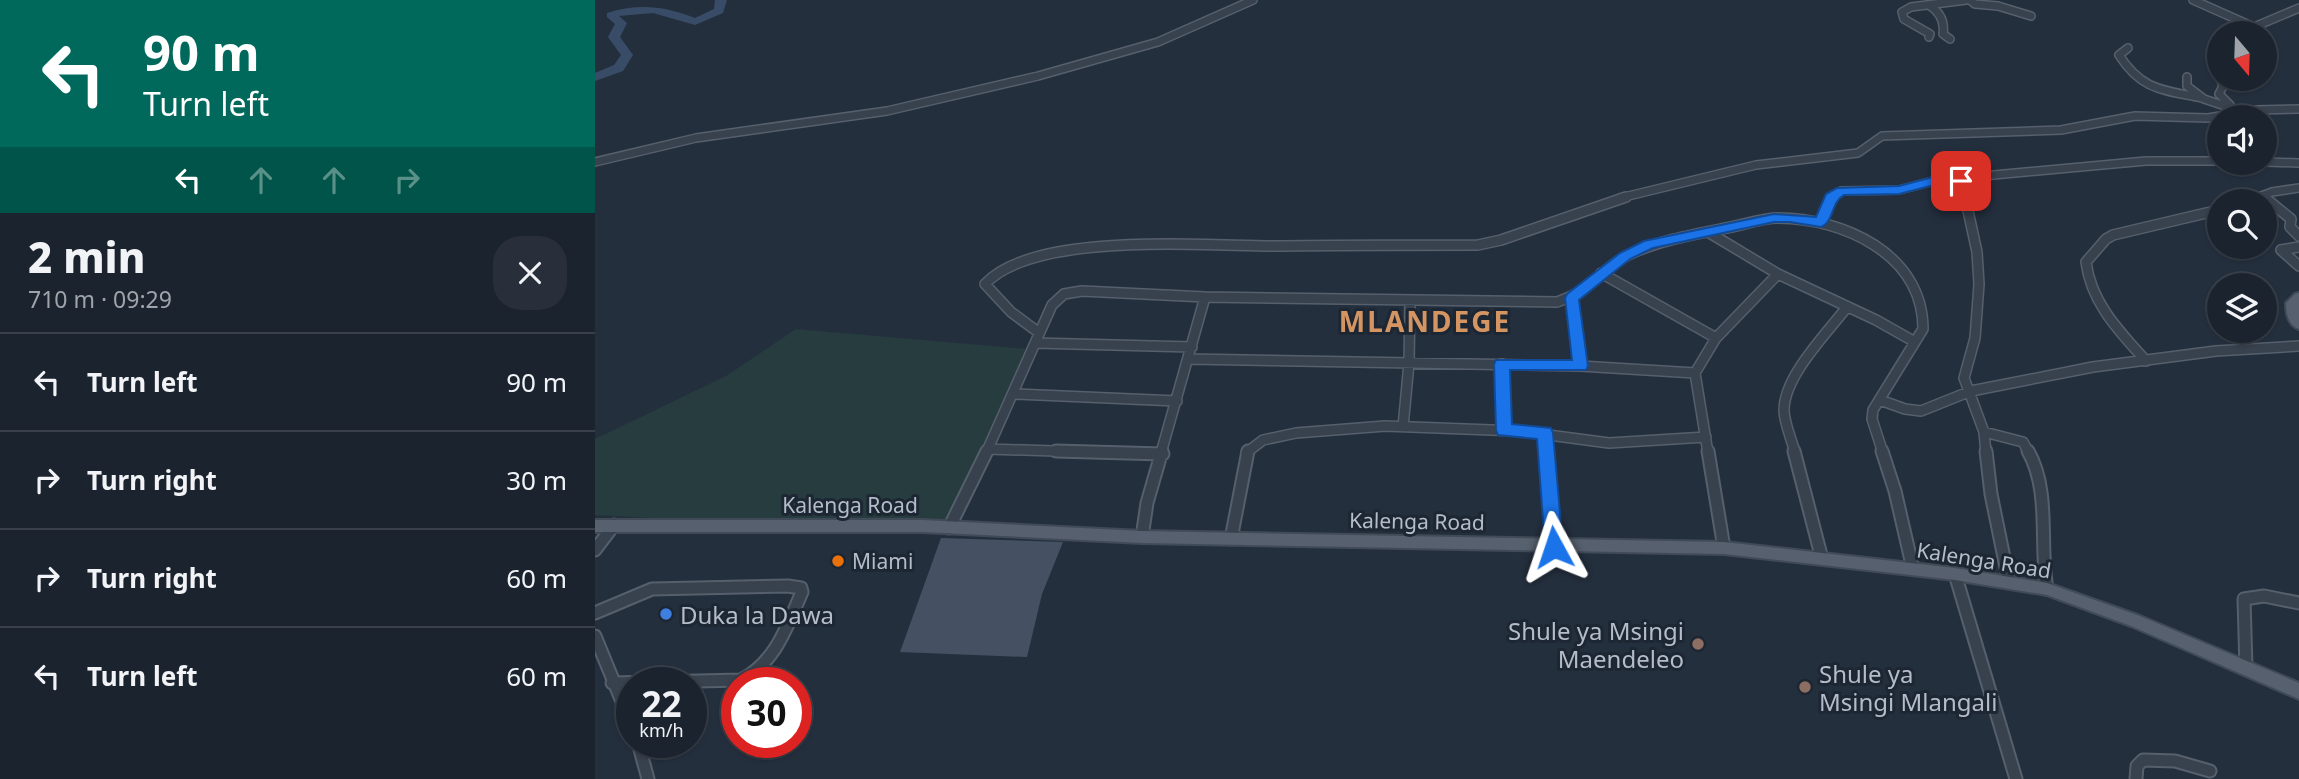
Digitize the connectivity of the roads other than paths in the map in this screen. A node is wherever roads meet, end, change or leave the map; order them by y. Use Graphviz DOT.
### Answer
graph roads {
  1 [pos="1254,0"];
  2 [pos="1968,0"];
  3 [pos="2193,0"];
  4 [pos="1929,5"];
  5 [pos="2299,8"];
  6 [pos="2031,16"];
  7 [pos="2236,21"];
  8 [pos="2272,21"];
  9 [pos="1929,37"];
  10 [pos="1950,39"];
  11 [pos="2128,48"];
  12 [pos="2187,77"];
  13 [pos="2219,91"];
  14 [pos="2199,97"];
  15 [pos="2222,105"];
  16 [pos="2237,105"];
  17 [pos="2207,107"];
  18 [pos="2299,109"];
  19 [pos="2277,110"];
  20 [pos="2207,117"];
  21 [pos="2207,161"];
  22 [pos="595,162"];
  23 [pos="2277,162"];
  24 [pos="2299,163"];
  25 [pos="1962,180"];
  26 [pos="2299,188"];
  27 [pos="2277,193"];
  28 [pos="2277,208"];
  29 [pos="2207,213"];
  30 [pos="1821,222"];
  31 [pos="1708,232"];
  32 [pos="2299,236"];
  33 [pos="2299,247"];
  34 [pos="2299,266"];
  35 [pos="1601,273"];
  36 [pos="1778,274"];
  37 [pos="1205,297"];
  38 [pos="2299,297"];
  39 [pos="1572,298"];
  40 [pos="1410,300"];
  41 [pos="1847,307"];
  42 [pos="2299,326"];
  43 [pos="1038,331"];
  44 [pos="1716,338"];
  45 [pos="1915,342"];
  46 [pos="1035,343"];
  47 [pos="2299,346"];
  48 [pos="1192,347"];
  49 [pos="1189,359"];
  50 [pos="2146,361"];
  51 [pos="1409,363"];
  52 [pos="1501,364"];
  53 [pos="1580,366"];
  54 [pos="1695,373"];
  55 [pos="1969,392"];
  56 [pos="1014,394"];
  57 [pos="1880,400"];
  58 [pos="1177,401"];
  59 [pos="1403,427"];
  60 [pos="1504,430"];
  61 [pos="1984,432"];
  62 [pos="1545,433"];
  63 [pos="1706,437"];
  64 [pos="988,449"];
  65 [pos="1163,454"];
  66 [pos="614,525"];
  67 [pos="595,526"];
  68 [pos="949,527"];
  69 [pos="1142,537"];
  70 [pos="1231,539"];
  71 [pos="1554,547"];
  72 [pos="1724,548"];
  73 [pos="595,550"];
  74 [pos="1822,559"];
  75 [pos="1913,569"];
  76 [pos="1955,574"];
  77 [pos="2009,582"];
  78 [pos="2047,589"];
  79 [pos="2299,603"];
  80 [pos="595,613"];
  81 [pos="595,636"];
  82 [pos="2246,668"];
  83 [pos="612,683"];
  84 [pos="2299,691"];
  85 [pos="616,692"];
  86 [pos="642,758"];
  87 [pos="2210,771"];
  88 [pos="648,779"];
  89 [pos="2016,779"];
  90 [pos="2136,779"];
  1 -- 22 [label="street"];
  2 -- 4 [label="street"];
  2 -- 6 [label="street"];
  3 -- 7 [label="street"];
  4 -- 9 [label="street"];
  4 -- 10 [label="street"];
  5 -- 8 [label="street"];
  11 -- 14 [label="street"];
  12 -- 14 [label="street"];
  13 -- 16 [label="street"];
  14 -- 15 [label="street"];
  14 -- 17 [label="street"];
  18 -- 19 [label="street"];
  20 -- 43 [label="street"];
  21 -- 25 [label="street"];
  23 -- 24 [label="street"];
  25 -- 30 [label="street"];
  25 -- 55 [label="street"];
  26 -- 27 [label="street"];
  28 -- 32 [label="street"];
  29 -- 50 [label="street"];
  30 -- 31 [label="street"];
  30 -- 45 [label="street"];
  31 -- 35 [label="street"];
  31 -- 36 [label="street"];
  33 -- 34 [label="street"];
  35 -- 39 [label="street"];
  35 -- 44 [label="street"];
  36 -- 41 [label="street"];
  36 -- 44 [label="street"];
  37 -- 40 [label="street"];
  37 -- 43 [label="street"];
  37 -- 48 [label="street"];
  38 -- 42 [label="main road"];
  39 -- 40 [label="street"];
  39 -- 53 [label="street"];
  40 -- 51 [label="street"];
  41 -- 45 [label="street"];
  41 -- 74 [label="street"];
  43 -- 46 [label="street"];
  44 -- 54 [label="street"];
  45 -- 57 [label="street"];
  46 -- 48 [label="street"];
  46 -- 56 [label="street"];
  47 -- 50 [label="street"];
  48 -- 49 [label="street"];
  49 -- 51 [label="street"];
  49 -- 58 [label="street"];
  50 -- 55 [label="street"];
  51 -- 52 [label="street"];
  51 -- 59 [label="street"];
  52 -- 53 [label="street"];
  52 -- 60 [label="street"];
  53 -- 54 [label="street"];
  54 -- 63 [label="street"];
  55 -- 57 [label="street"];
  55 -- 61 [label="street"];
  56 -- 58 [label="street"];
  56 -- 64 [label="street"];
  57 -- 75 [label="street"];
  58 -- 65 [label="street"];
  59 -- 60 [label="street"];
  59 -- 70 [label="street"];
  60 -- 62 [label="street"];
  61 -- 77 [label="street"];
  61 -- 78 [label="street"];
  62 -- 63 [label="street"];
  62 -- 71 [label="street"];
  63 -- 72 [label="street"];
  64 -- 65 [label="street"];
  64 -- 68 [label="street"];
  65 -- 69 [label="street"];
  66 -- 67 [label="main road, Kalenga Road"];
  66 -- 68 [label="main road, Kalenga Road"];
  66 -- 73 [label="street"];
  68 -- 69 [label="main road, Kalenga Road"];
  69 -- 70 [label="main road, Kalenga Road"];
  70 -- 71 [label="main road, Kalenga Road"];
  71 -- 72 [label="main road, Kalenga Road"];
  72 -- 74 [label="main road, Kalenga Road"];
  74 -- 75 [label="main road, Kalenga Road"];
  75 -- 76 [label="main road, Kalenga Road"];
  76 -- 77 [label="main road, Kalenga Road"];
  76 -- 89 [label="street"];
  77 -- 78 [label="main road, Kalenga Road"];
  78 -- 82 [label="main road, Kalenga Road"];
  79 -- 82 [label="street"];
  80 -- 83 [label="street"];
  81 -- 83 [label="street"];
  82 -- 84 [label="main road, Kalenga Road"];
  83 -- 85 [label="street"];
  86 -- 88 [label="street"];
  87 -- 90 [label="street"];
}
